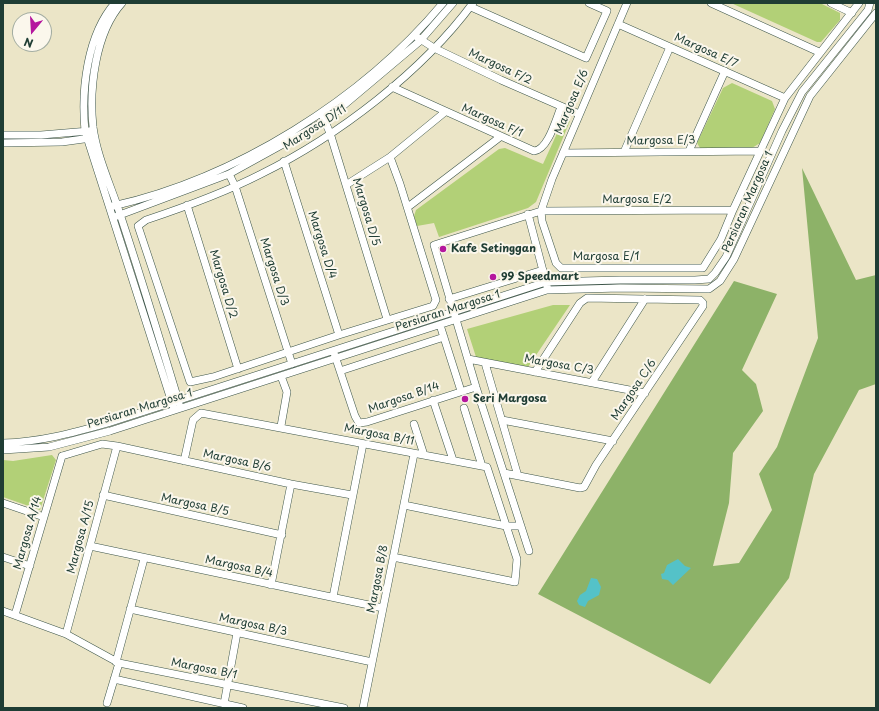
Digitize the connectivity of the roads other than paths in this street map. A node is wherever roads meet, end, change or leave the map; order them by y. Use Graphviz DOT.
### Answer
graph roads {
  1 [pos="115,3"];
  2 [pos="122,3"];
  3 [pos="443,3"];
  4 [pos="453,3"];
  5 [pos="589,3"];
  6 [pos="627,3"];
  7 [pos="711,3"];
  8 [pos="831,3"];
  9 [pos="859,3"];
  10 [pos="870,3"];
  11 [pos="472,5"];
  12 [pos="876,13"];
  13 [pos="852,14"];
  14 [pos="109,16"];
  15 [pos="618,24"];
  16 [pos="103,29"];
  17 [pos="836,33"];
  18 [pos="414,34"];
  19 [pos="844,40"];
  20 [pos="420,41"];
  21 [pos="850,45"];
  22 [pos="670,47"];
  23 [pos="434,48"];
  24 [pos="819,52"];
  25 [pos="725,71"];
  26 [pos="392,88"];
  27 [pos="785,98"];
  28 [pos="561,107"];
  29 [pos="445,112"];
  30 [pos="321,113"];
  31 [pos="579,114"];
  32 [pos="325,121"];
  33 [pos="772,125"];
  34 [pos="782,131"];
  35 [pos="94,134"];
  36 [pos="330,134"];
  37 [pos="3,135"];
  38 [pos="85,135"];
  39 [pos="791,135"];
  40 [pos="500,137"];
  41 [pos="62,138"];
  42 [pos="3,143"];
  43 [pos="760,151"];
  44 [pos="624,152"];
  45 [pos="689,152"];
  46 [pos="563,153"];
  47 [pos="390,157"];
  48 [pos="284,161"];
  49 [pos="229,174"];
  50 [pos="346,185"];
  51 [pos="235,186"];
  52 [pos="117,205"];
  53 [pos="186,205"];
  54 [pos="109,207"];
  55 [pos="408,207"];
  56 [pos="733,210"];
  57 [pos="541,211"];
  58 [pos="528,214"];
  59 [pos="121,215"];
  60 [pos="112,217"];
  61 [pos="543,270"];
  62 [pos="546,282"];
  63 [pos="547,290"];
  64 [pos="449,299"];
  65 [pos="645,299"];
  66 [pos="454,312"];
  67 [pos="387,319"];
  68 [pos="456,320"];
  69 [pos="440,325"];
  70 [pos="339,335"];
  71 [pos="444,337"];
  72 [pos="333,350"];
  73 [pos="288,352"];
  74 [pos="336,357"];
  75 [pos="468,359"];
  76 [pos="485,363"];
  77 [pos="292,364"];
  78 [pos="238,369"];
  79 [pos="340,371"];
  80 [pos="535,372"];
  81 [pos="281,376"];
  82 [pos="592,382"];
  83 [pos="476,387"];
  84 [pos="461,390"];
  85 [pos="172,391"];
  86 [pos="645,393"];
  87 [pos="178,399"];
  88 [pos="433,400"];
  89 [pos="162,405"];
  90 [pos="464,408"];
  91 [pos="178,409"];
  92 [pos="502,420"];
  93 [pos="414,424"];
  94 [pos="281,426"];
  95 [pos="56,441"];
  96 [pos="613,441"];
  97 [pos="3,443"];
  98 [pos="362,444"];
  99 [pos="117,446"];
  100 [pos="3,450"];
  101 [pos="414,454"];
  102 [pos="424,455"];
  103 [pos="62,456"];
  104 [pos="453,460"];
  105 [pos="184,461"];
  106 [pos="482,466"];
  107 [pos="504,473"];
  108 [pos="518,476"];
  109 [pos="291,484"];
  110 [pos="352,495"];
  111 [pos="104,496"];
  112 [pos="3,503"];
  113 [pos="404,505"];
  114 [pos="44,517"];
  115 [pos="506,526"];
  116 [pos="521,526"];
  117 [pos="282,535"];
  118 [pos="90,546"];
  119 [pos="530,552"];
  120 [pos="3,557"];
  121 [pos="393,557"];
  122 [pos="144,559"];
  123 [pos="30,566"];
  124 [pos="271,585"];
  125 [pos="333,597"];
  126 [pos="383,608"];
  127 [pos="130,609"];
  128 [pos="3,612"];
  129 [pos="15,616"];
  130 [pos="237,633"];
  131 [pos="66,634"];
  132 [pos="117,662"];
  133 [pos="372,662"];
  134 [pos="114,679"];
  135 [pos="228,685"];
  136 [pos="107,703"];
  137 [pos="224,704"];
  138 [pos="243,708"];
  139 [pos="344,708"];
  140 [pos="363,708"];
  1 -- 14 [label="street"];
  2 -- 14 [label="street"];
  3 -- 18 [label="street"];
  4 -- 20 [label="street"];
  5 -- 11 [label="street"];
  6 -- 15 [label="street, Margosa E/6"];
  7 -- 24 [label="street"];
  8 -- 13 [label="street"];
  9 -- 13 [label="street"];
  10 -- 19 [label="street, Persiaran Margosa 1"];
  11 -- 23 [label="street, Margosa D/11"];
  12 -- 21 [label="street, Persiaran Margosa 1"];
  13 -- 17 [label="street"];
  14 -- 16 [label="street"];
  15 -- 22 [label="street, Margosa E/7"];
  15 -- 31 [label="street, Margosa E/6"];
  16 -- 35 [label="street"];
  16 -- 38 [label="street"];
  17 -- 19 [label="street"];
  17 -- 24 [label="street"];
  18 -- 20 [label="street, Margosa F/2"];
  18 -- 30 [label="street"];
  19 -- 21 [label="street"];
  19 -- 34 [label="street, Persiaran Margosa 1"];
  20 -- 23 [label="street, Margosa F/2"];
  20 -- 32 [label="street"];
  21 -- 39 [label="street, Persiaran Margosa 1"];
  22 -- 25 [label="street, Margosa E/7"];
  22 -- 44 [label="street"];
  23 -- 26 [label="street, Margosa D/11"];
  23 -- 28 [label="street, Margosa F/2"];
  24 -- 27 [label="street"];
  25 -- 27 [label="street, Margosa E/7"];
  25 -- 45 [label="street"];
  26 -- 29 [label="street, Margosa F/1"];
  26 -- 36 [label="street, Margosa D/11"];
  27 -- 33 [label="street"];
  28 -- 31 [label="street, Margosa F/2"];
  28 -- 40 [label="street, Margosa F/1"];
  29 -- 40 [label="street, Margosa F/1"];
  29 -- 47 [label="street"];
  30 -- 32 [label="street, Margosa D/5"];
  30 -- 52 [label="street"];
  31 -- 46 [label="street, Margosa E/6"];
  32 -- 36 [label="street, Margosa D/5"];
  32 -- 49 [label="street"];
  33 -- 34 [label="street"];
  33 -- 43 [label="street"];
  34 -- 39 [label="street"];
  34 -- 62 [label="street, Persiaran Margosa 1"];
  35 -- 38 [label="street"];
  35 -- 52 [label="street"];
  36 -- 48 [label="street, Margosa D/11"];
  36 -- 50 [label="street, Margosa D/5"];
  37 -- 41 [label="street"];
  38 -- 41 [label="street"];
  38 -- 54 [label="street"];
  39 -- 63 [label="street, Persiaran Margosa 1"];
  40 -- 55 [label="street"];
  41 -- 42 [label="street"];
  43 -- 45 [label="street, Margosa E/3"];
  43 -- 56 [label="street"];
  44 -- 45 [label="street, Margosa E/3"];
  44 -- 46 [label="street, Margosa E/3"];
  46 -- 57 [label="street, Margosa E/6"];
  47 -- 50 [label="street"];
  47 -- 55 [label="street"];
  48 -- 51 [label="street, Margosa D/11"];
  48 -- 70 [label="street, Margosa D/4"];
  49 -- 51 [label="street, Margosa D/3"];
  49 -- 59 [label="street"];
  50 -- 67 [label="street, Margosa D/5"];
  51 -- 53 [label="street, Margosa D/11"];
  51 -- 73 [label="street, Margosa D/3"];
  52 -- 54 [label="street"];
  52 -- 59 [label="street"];
  53 -- 78 [label="street, Margosa D/2"];
  53 -- 78 [label="street, Margosa D/11"];
  54 -- 60 [label="street"];
  55 -- 67 [label="street"];
  56 -- 57 [label="street, Margosa E/2"];
  56 -- 57 [label="street, Margosa E/1"];
  57 -- 58 [label="street, Margosa E/2"];
  58 -- 61 [label="street"];
  58 -- 64 [label="street, Margosa E/2"];
  59 -- 60 [label="street"];
  59 -- 85 [label="street"];
  60 -- 85 [label="street"];
  61 -- 62 [label="street"];
  61 -- 64 [label="street"];
  62 -- 63 [label="street"];
  62 -- 66 [label="street, Persiaran Margosa 1"];
  63 -- 68 [label="street, Persiaran Margosa 1"];
  64 -- 66 [label="street"];
  65 -- 80 [label="street"];
  65 -- 82 [label="street"];
  65 -- 86 [label="street, Margosa C/6"];
  66 -- 68 [label="street"];
  66 -- 72 [label="street, Persiaran Margosa 1"];
  67 -- 70 [label="street"];
  68 -- 69 [label="street, Persiaran Margosa 1"];
  68 -- 75 [label="street"];
  69 -- 71 [label="street"];
  69 -- 74 [label="street, Persiaran Margosa 1"];
  70 -- 73 [label="street"];
  71 -- 79 [label="street"];
  71 -- 84 [label="street"];
  72 -- 74 [label="street, Margosa B/14"];
  72 -- 77 [label="street, Persiaran Margosa 1"];
  73 -- 77 [label="street, Margosa D/3"];
  73 -- 78 [label="street"];
  74 -- 79 [label="street, Margosa B/14"];
  74 -- 81 [label="street, Persiaran Margosa 1"];
  75 -- 76 [label="street, Margosa C/3"];
  75 -- 83 [label="street"];
  76 -- 80 [label="street, Margosa C/3"];
  76 -- 92 [label="street"];
  77 -- 87 [label="street, Persiaran Margosa 1"];
  79 -- 88 [label="street, Margosa B/14"];
  80 -- 82 [label="street, Margosa C/3"];
  81 -- 91 [label="street, Persiaran Margosa 1"];
  81 -- 94 [label="street"];
  82 -- 86 [label="street, Margosa C/3"];
  83 -- 84 [label="street, Margosa B/14"];
  83 -- 107 [label="street"];
  84 -- 88 [label="street, Margosa B/14"];
  85 -- 87 [label="street"];
  85 -- 89 [label="street"];
  86 -- 96 [label="street, Margosa C/6"];
  87 -- 89 [label="street, Persiaran Margosa 1"];
  87 -- 91 [label="street"];
  88 -- 104 [label="street"];
  89 -- 95 [label="street, Persiaran Margosa 1"];
  90 -- 106 [label="street"];
  91 -- 95 [label="street, Persiaran Margosa 1"];
  92 -- 96 [label="street"];
  92 -- 108 [label="street"];
  93 -- 102 [label="street"];
  94 -- 98 [label="street, Margosa B/11"];
  94 -- 105 [label="street, Margosa B/11"];
  95 -- 97 [label="street, Persiaran Margosa 1"];
  95 -- 100 [label="street, Persiaran Margosa 1"];
  95 -- 103 [label="street"];
  96 -- 108 [label="street, Margosa C/6"];
  98 -- 101 [label="street, Margosa B/11"];
  98 -- 110 [label="street"];
  99 -- 103 [label="street, Margosa B/6"];
  99 -- 105 [label="street, Margosa B/6"];
  99 -- 111 [label="street, Margosa A/15"];
  101 -- 102 [label="street, Margosa B/11"];
  101 -- 113 [label="street, Margosa B/8"];
  102 -- 104 [label="street, Margosa B/11"];
  103 -- 114 [label="street, Margosa A/14"];
  104 -- 106 [label="street, Margosa B/11"];
  105 -- 109 [label="street, Margosa B/6"];
  106 -- 115 [label="street"];
  107 -- 108 [label="street"];
  107 -- 116 [label="street"];
  109 -- 110 [label="street, Margosa B/6"];
  109 -- 117 [label="street"];
  110 -- 125 [label="street"];
  111 -- 117 [label="street, Margosa B/5"];
  111 -- 118 [label="street, Margosa A/15"];
  112 -- 114 [label="street"];
  113 -- 115 [label="street"];
  113 -- 121 [label="street, Margosa B/8"];
  114 -- 123 [label="street, Margosa A/14"];
  115 -- 116 [label="street"];
  115 -- 121 [label="street"];
  116 -- 119 [label="street"];
  117 -- 124 [label="street"];
  118 -- 122 [label="street, Margosa B/4"];
  118 -- 131 [label="street, Margosa A/15"];
  120 -- 123 [label="street"];
  121 -- 126 [label="street, Margosa B/8"];
  122 -- 124 [label="street, Margosa B/4"];
  122 -- 127 [label="street"];
  123 -- 129 [label="street, Margosa A/14"];
  124 -- 125 [label="street, Margosa B/4"];
  125 -- 126 [label="street, Margosa B/4"];
  126 -- 133 [label="street, Margosa B/8"];
  127 -- 130 [label="street, Margosa B/3"];
  127 -- 132 [label="street"];
  128 -- 129 [label="street, Margosa B/1"];
  129 -- 131 [label="street, Margosa B/1"];
  130 -- 133 [label="street, Margosa B/3"];
  130 -- 135 [label="street"];
  131 -- 132 [label="street, Margosa B/1"];
  132 -- 134 [label="street"];
  132 -- 135 [label="street, Margosa B/1"];
  133 -- 140 [label="street, Margosa B/8"];
  134 -- 136 [label="street"];
  134 -- 137 [label="street"];
  135 -- 137 [label="street"];
  135 -- 139 [label="street, Margosa B/1"];
  137 -- 138 [label="street"];
}
